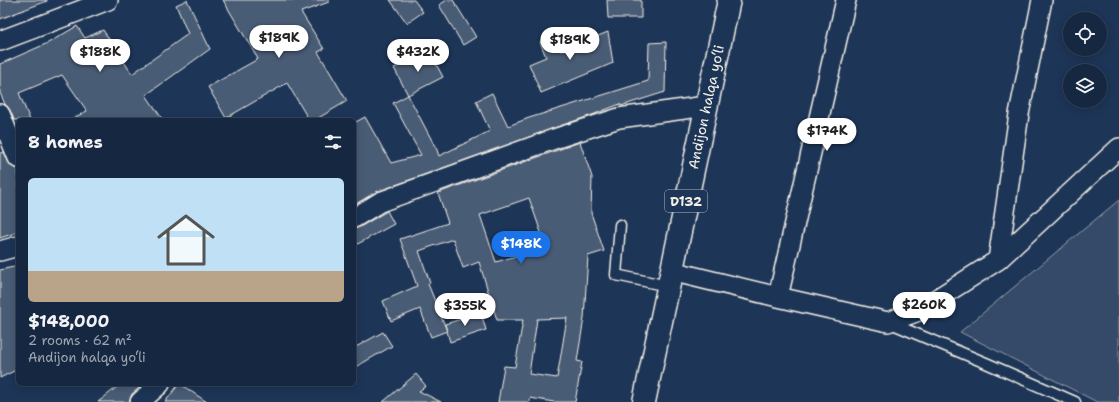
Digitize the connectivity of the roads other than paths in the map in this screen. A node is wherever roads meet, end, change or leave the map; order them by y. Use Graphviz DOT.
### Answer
graph roads {
  1 [pos="108,0"];
  2 [pos="729,0"];
  3 [pos="846,0"];
  4 [pos="1042,0"];
  5 [pos="0,41"];
  6 [pos="706,106"];
  7 [pos="0,114"];
  8 [pos="1119,148"];
  9 [pos="16,153"];
  10 [pos="356,217"];
  11 [pos="620,226"];
  12 [pos="16,247"];
  13 [pos="0,251"];
  14 [pos="998,260"];
  15 [pos="670,278"];
  16 [pos="778,297"];
  17 [pos="888,322"];
  18 [pos="158,386"];
  19 [pos="140,402"];
  20 [pos="644,402"];
  21 [pos="1075,402"];
  1 -- 5 [label="street"];
  2 -- 6 [label="highway, Andijon halqa yo‘li / D132"];
  3 -- 16 [label="street"];
  4 -- 14 [label="street"];
  6 -- 10 [label="street"];
  6 -- 15 [label="highway, Andijon halqa yo‘li / D132"];
  7 -- 9 [label="street"];
  8 -- 14 [label="street"];
  11 -- 15 [label="lane"];
  12 -- 13 [label="street"];
  14 -- 17 [label="street"];
  15 -- 16 [label="street"];
  15 -- 20 [label="highway, Andijon halqa yo‘li / D132"];
  16 -- 17 [label="street"];
  17 -- 21 [label="lane"];
  18 -- 19 [label="street"];
}
